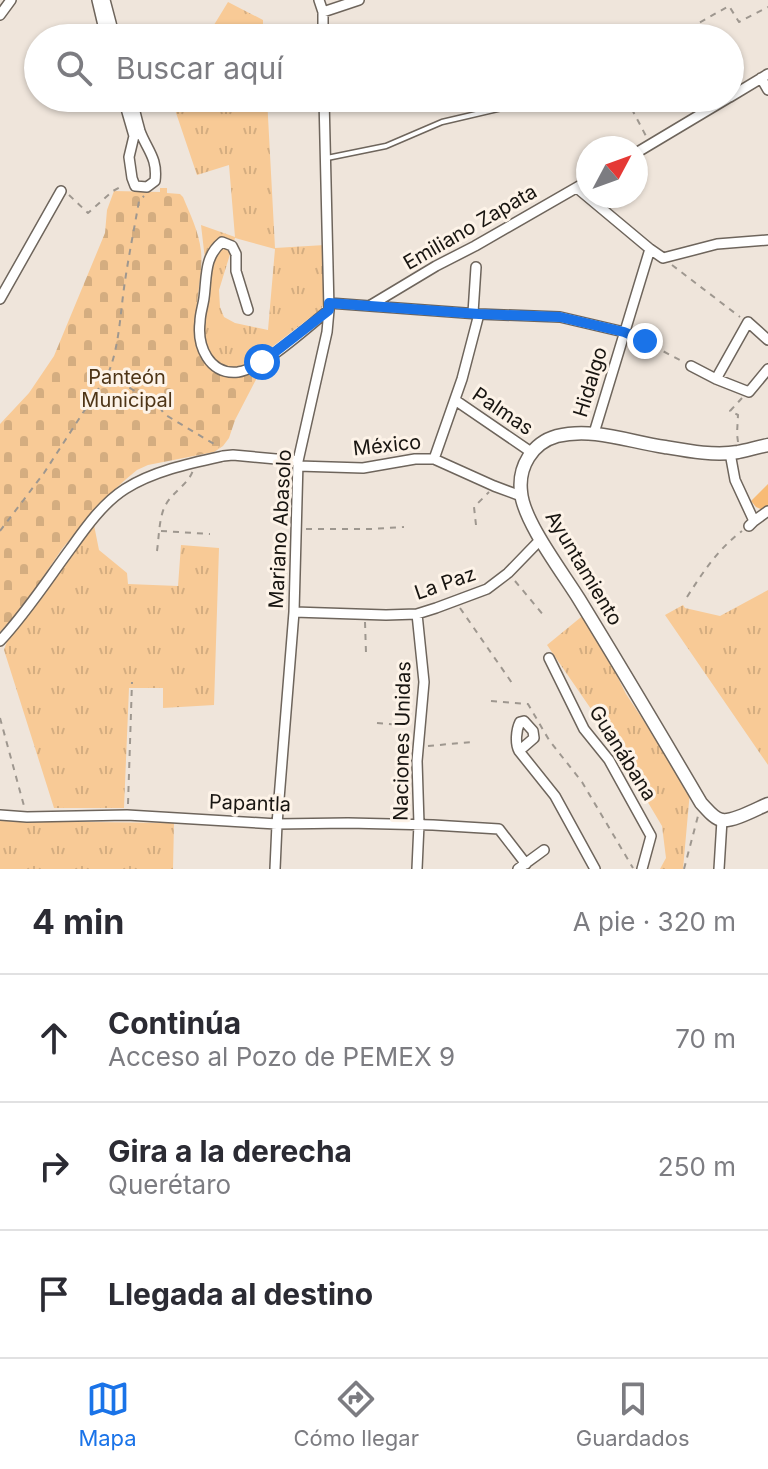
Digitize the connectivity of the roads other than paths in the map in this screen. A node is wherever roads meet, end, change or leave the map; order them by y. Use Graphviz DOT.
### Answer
graph roads {
  1 [pos="11,0"];
  2 [pos="97,0"];
  3 [pos="105,0"];
  4 [pos="319,0"];
  5 [pos="359,0"];
  6 [pos="1,12"];
  7 [pos="323,12"];
  8 [pos="103,24"];
  9 [pos="111,24"];
  10 [pos="323,24"];
  11 [pos="765,76"];
  12 [pos="744,88"];
  13 [pos="768,90"];
  14 [pos="128,112"];
  15 [pos="134,112"];
  16 [pos="324,112"];
  17 [pos="485,112"];
  18 [pos="705,112"];
  19 [pos="137,135"];
  20 [pos="648,147"];
  21 [pos="325,158"];
  22 [pos="576,189"];
  23 [pos="61,191"];
  24 [pos="601,208"];
  25 [pos="768,240"];
  26 [pos="650,249"];
  27 [pos="476,267"];
  28 [pos="0,299"];
  29 [pos="371,305"];
  30 [pos="329,306"];
  31 [pos="248,310"];
  32 [pos="476,314"];
  33 [pos="624,332"];
  34 [pos="768,340"];
  35 [pos="645,341"];
  36 [pos="691,366"];
  37 [pos="768,369"];
  38 [pos="716,379"];
  39 [pos="455,400"];
  40 [pos="594,433"];
  41 [pos="768,445"];
  42 [pos="531,452"];
  43 [pos="733,452"];
  44 [pos="434,459"];
  45 [pos="298,463"];
  46 [pos="521,496"];
  47 [pos="768,511"];
  48 [pos="541,539"];
  49 [pos="294,612"];
  50 [pos="417,614"];
  51 [pos="0,641"];
  52 [pos="549,658"];
  53 [pos="519,751"];
  54 [pos="768,804"];
  55 [pos="0,815"];
  56 [pos="722,820"];
  57 [pos="277,824"];
  58 [pos="419,824"];
  59 [pos="544,850"];
  60 [pos="522,866"];
  61 [pos="275,869"];
  62 [pos="417,869"];
  63 [pos="595,869"];
  64 [pos="642,869"];
  65 [pos="719,869"];
  1 -- 6 [label="street"];
  2 -- 8 [label="street"];
  3 -- 9 [label="street"];
  4 -- 7 [label="street"];
  5 -- 7 [label="street"];
  7 -- 10 [label="street"];
  11 -- 12 [label="street"];
  11 -- 13 [label="street"];
  14 -- 19 [label="street"];
  15 -- 19 [label="street"];
  16 -- 21 [label="street, Mariano Abasolo"];
  17 -- 21 [label="lane"];
  18 -- 20 [label="street"];
  19 -- 19 [label="street"];
  21 -- 30 [label="street, Mariano Abasolo"];
  22 -- 29 [label="street, Emiliano Zapata"];
  23 -- 28 [label="street"];
  24 -- 26 [label="street"];
  25 -- 26 [label="street"];
  26 -- 33 [label="street, Hidalgo"];
  27 -- 32 [label="street"];
  29 -- 30 [label="street"];
  29 -- 32 [label="street"];
  30 -- 31 [label="street"];
  30 -- 45 [label="street, Mariano Abasolo"];
  32 -- 33 [label="street"];
  32 -- 39 [label="street"];
  33 -- 35 [label="street"];
  33 -- 40 [label="street, Hidalgo"];
  34 -- 38 [label="street"];
  36 -- 38 [label="street"];
  37 -- 38 [label="street"];
  39 -- 42 [label="street, Palmas"];
  39 -- 44 [label="street"];
  40 -- 42 [label="street"];
  40 -- 43 [label="street"];
  41 -- 43 [label="street"];
  42 -- 46 [label="street"];
  43 -- 47 [label="street"];
  44 -- 45 [label="street, México"];
  44 -- 46 [label="street, México"];
  45 -- 49 [label="street, Mariano Abasolo"];
  45 -- 51 [label="street, México"];
  46 -- 48 [label="street, Ayuntamiento"];
  48 -- 50 [label="street, La Paz"];
  48 -- 56 [label="street, Ayuntamiento"];
  49 -- 50 [label="street, La Paz"];
  49 -- 57 [label="street, Mariano Abasolo"];
  50 -- 58 [label="street, Naciones Unidas"];
  52 -- 64 [label="street, Guanábana"];
  53 -- 63 [label="street"];
  54 -- 56 [label="street"];
  55 -- 57 [label="street, Papantla"];
  56 -- 65 [label="street"];
  57 -- 58 [label="street, Papantla"];
  57 -- 61 [label="street, Mariano Abasolo"];
  58 -- 60 [label="street, Papantla"];
  58 -- 62 [label="street, Naciones Unidas"];
  59 -- 60 [label="street"];
}
